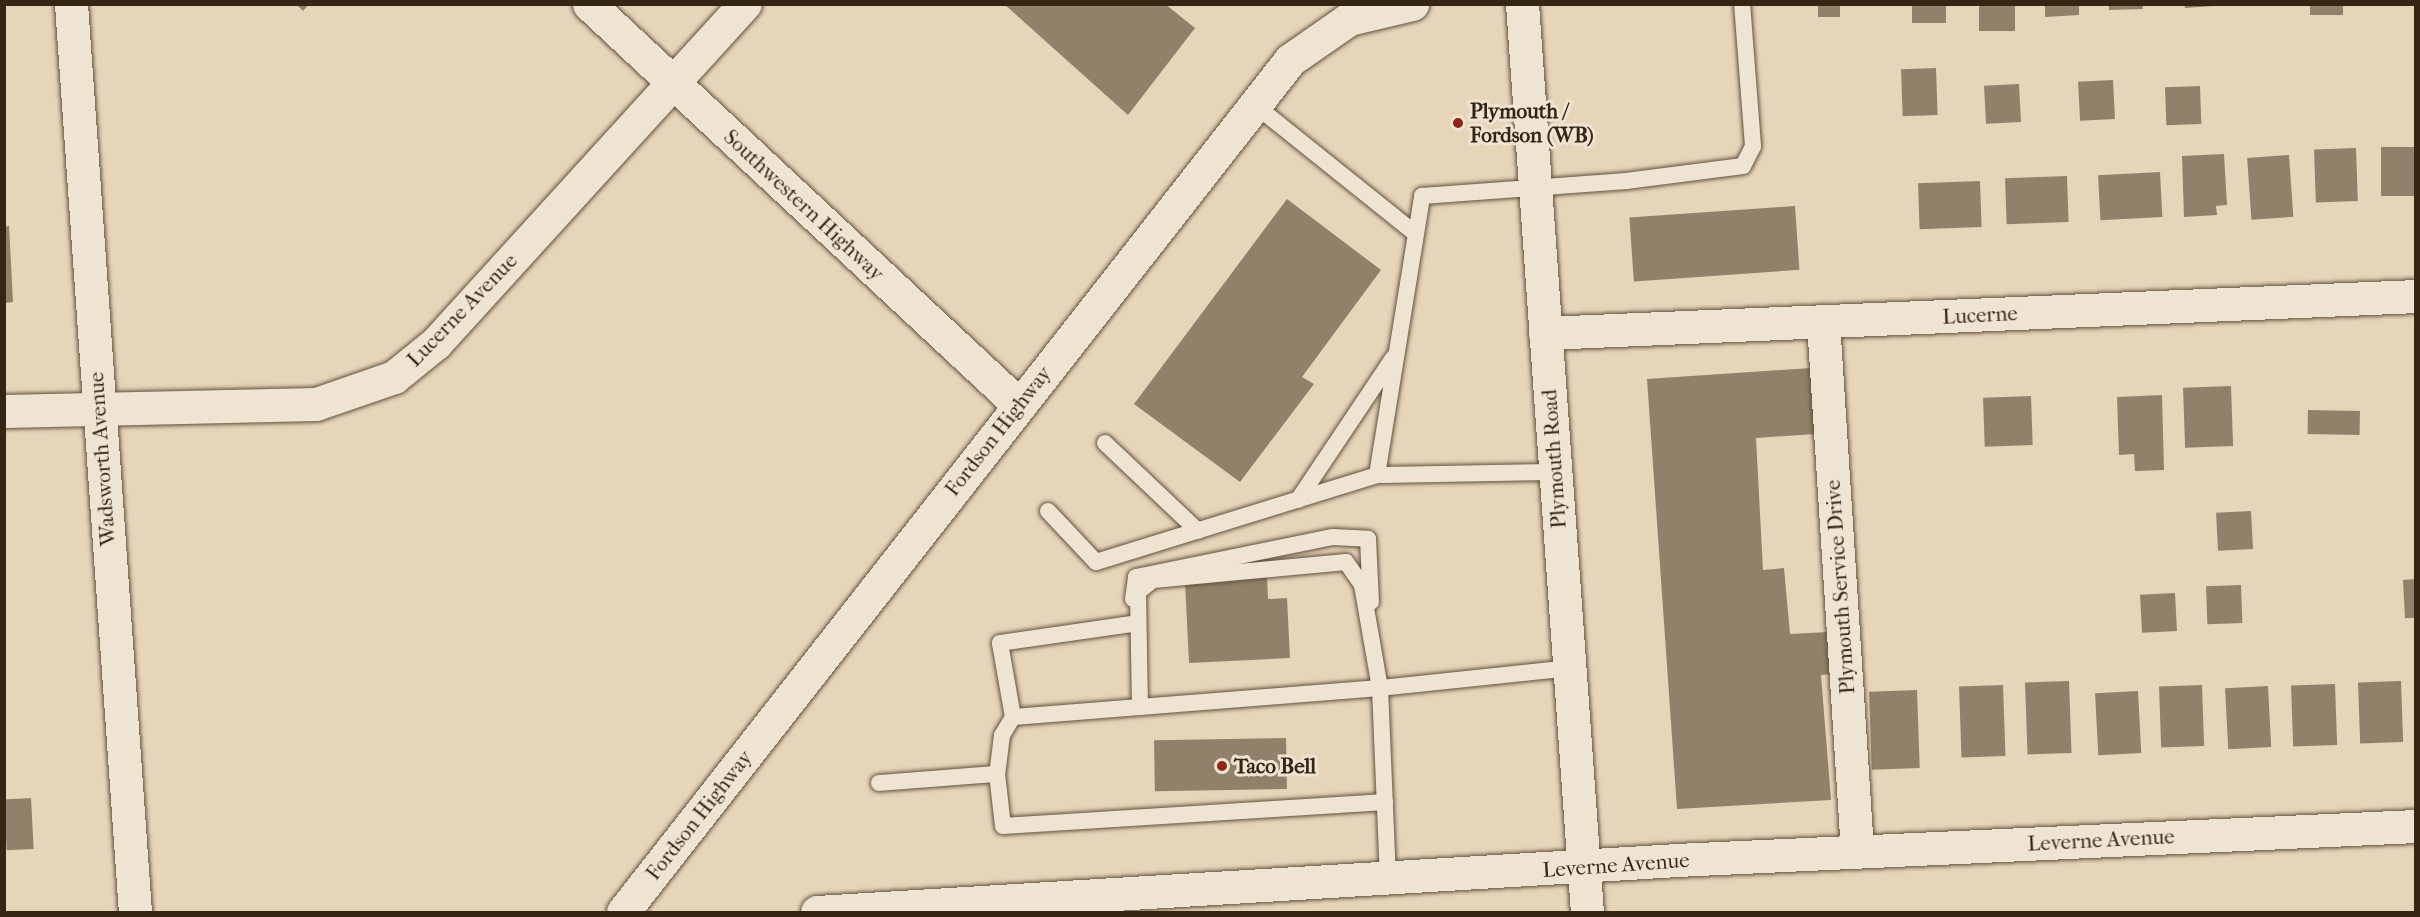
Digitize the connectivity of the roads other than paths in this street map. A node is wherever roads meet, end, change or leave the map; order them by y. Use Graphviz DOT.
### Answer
graph roads {
  1 [pos="71,4"];
  2 [pos="589,4"];
  3 [pos="745,4"];
  4 [pos="1412,4"];
  5 [pos="1522,4"];
  6 [pos="1742,4"];
  7 [pos="672,82"];
  8 [pos="1255,105"];
  9 [pos="1535,186"];
  10 [pos="1415,232"];
  11 [pos="2415,296"];
  12 [pos="1823,322"];
  13 [pos="1545,333"];
  14 [pos="1396,353"];
  15 [pos="1019,405"];
  16 [pos="4,411"];
  17 [pos="99,413"];
  18 [pos="1105,443"];
  19 [pos="1555,472"];
  20 [pos="1377,475"];
  21 [pos="1298,500"];
  22 [pos="1048,511"];
  23 [pos="1198,531"];
  24 [pos="1138,616"];
  25 [pos="1369,627"];
  26 [pos="1570,668"];
  27 [pos="1380,688"];
  28 [pos="1140,707"];
  29 [pos="1013,717"];
  30 [pos="997,774"];
  31 [pos="879,783"];
  32 [pos="1385,802"];
  33 [pos="2415,826"];
  34 [pos="1857,851"];
  35 [pos="1584,867"];
  36 [pos="1388,879"];
  37 [pos="135,912"];
  38 [pos="623,912"];
  39 [pos="817,912"];
  40 [pos="1587,912"];
  1 -- 17 [label="street, Wadsworth Avenue"];
  2 -- 7 [label="street, Southwestern Highway"];
  3 -- 7 [label="street, Lucerne Avenue"];
  4 -- 8 [label="street, Fordson Highway"];
  5 -- 9 [label="street, Plymouth Road"];
  6 -- 9 [label="lane"];
  7 -- 15 [label="street, Southwestern Highway"];
  7 -- 17 [label="street, Lucerne Avenue"];
  8 -- 10 [label="lane"];
  8 -- 15 [label="street, Fordson Highway"];
  9 -- 10 [label="lane"];
  9 -- 13 [label="street, Plymouth Road"];
  10 -- 14 [label="lane"];
  11 -- 12 [label="street, Lucerne"];
  12 -- 13 [label="street, Lucerne"];
  12 -- 34 [label="street, Plymouth Service Drive"];
  13 -- 19 [label="street, Plymouth Road"];
  14 -- 20 [label="lane"];
  14 -- 21 [label="lane"];
  15 -- 38 [label="street, Fordson Highway"];
  16 -- 17 [label="street, Lucerne Avenue"];
  17 -- 37 [label="street, Wadsworth Avenue"];
  18 -- 23 [label="lane"];
  19 -- 20 [label="lane"];
  19 -- 26 [label="street, Plymouth Road"];
  20 -- 21 [label="lane"];
  21 -- 23 [label="lane"];
  22 -- 23 [label="lane"];
  24 -- 25 [label="lane"];
  24 -- 25 [label="lane"];
  24 -- 28 [label="lane"];
  24 -- 29 [label="lane"];
  25 -- 27 [label="lane"];
  26 -- 27 [label="lane"];
  26 -- 35 [label="street, Plymouth Road"];
  27 -- 28 [label="lane"];
  27 -- 32 [label="lane"];
  28 -- 29 [label="lane"];
  29 -- 30 [label="lane"];
  30 -- 31 [label="lane"];
  30 -- 32 [label="lane"];
  32 -- 36 [label="lane"];
  33 -- 34 [label="street, Leverne Avenue"];
  34 -- 35 [label="street, Leverne Avenue"];
  35 -- 36 [label="street, Leverne Avenue"];
  35 -- 40 [label="street, Plymouth Road"];
  36 -- 39 [label="street, Leverne Avenue"];
}
